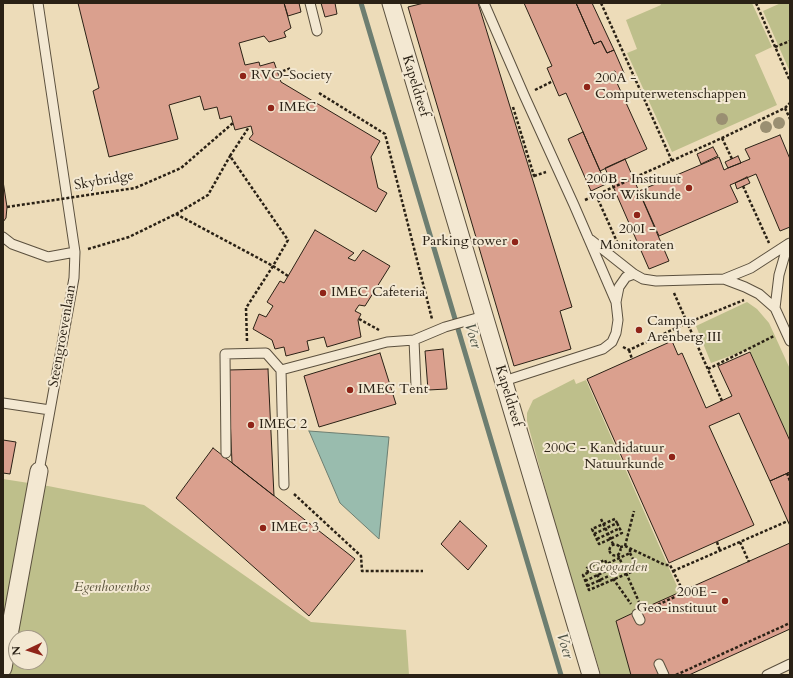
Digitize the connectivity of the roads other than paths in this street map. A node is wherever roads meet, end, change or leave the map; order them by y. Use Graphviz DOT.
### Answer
graph roads {
  1 [pos="38,3"];
  2 [pos="310,3"];
  3 [pos="391,3"];
  4 [pos="484,3"];
  5 [pos="317,31"];
  6 [pos="3,237"];
  7 [pos="589,239"];
  8 [pos="789,244"];
  9 [pos="75,252"];
  10 [pos="634,274"];
  11 [pos="724,279"];
  12 [pos="616,302"];
  13 [pos="775,308"];
  14 [pos="484,316"];
  15 [pos="414,340"];
  16 [pos="790,341"];
  17 [pos="281,370"];
  18 [pos="504,381"];
  19 [pos="416,386"];
  20 [pos="3,403"];
  21 [pos="50,410"];
  22 [pos="226,453"];
  23 [pos="40,471"];
  24 [pos="284,485"];
  25 [pos="7,628"];
  26 [pos="659,664"];
  27 [pos="790,664"];
  28 [pos="3,668"];
  29 [pos="591,675"];
  30 [pos="664,675"];
  31 [pos="767,675"];
  1 -- 9 [label="lane, Steengroevenlaan"];
  2 -- 5 [label="lane"];
  3 -- 14 [label="street, Kapeldreef"];
  4 -- 7 [label="lane"];
  6 -- 9 [label="lane"];
  7 -- 10 [label="lane"];
  7 -- 12 [label="lane"];
  8 -- 11 [label="lane"];
  8 -- 13 [label="lane"];
  9 -- 21 [label="lane, Steengroevenlaan"];
  10 -- 11 [label="lane"];
  10 -- 12 [label="lane"];
  11 -- 13 [label="lane"];
  12 -- 18 [label="lane"];
  13 -- 16 [label="lane"];
  14 -- 15 [label="lane"];
  14 -- 18 [label="street, Kapeldreef"];
  15 -- 17 [label="lane"];
  15 -- 19 [label="lane"];
  17 -- 22 [label="lane"];
  17 -- 24 [label="lane"];
  18 -- 29 [label="street, Kapeldreef"];
  20 -- 21 [label="lane"];
  21 -- 23 [label="lane, Steengroevenlaan"];
  23 -- 25 [label="street, Steengroevenlaan"];
  25 -- 28 [label="street, Steengroevenlaan"];
  26 -- 30 [label="lane"];
  27 -- 31 [label="lane"];
}
